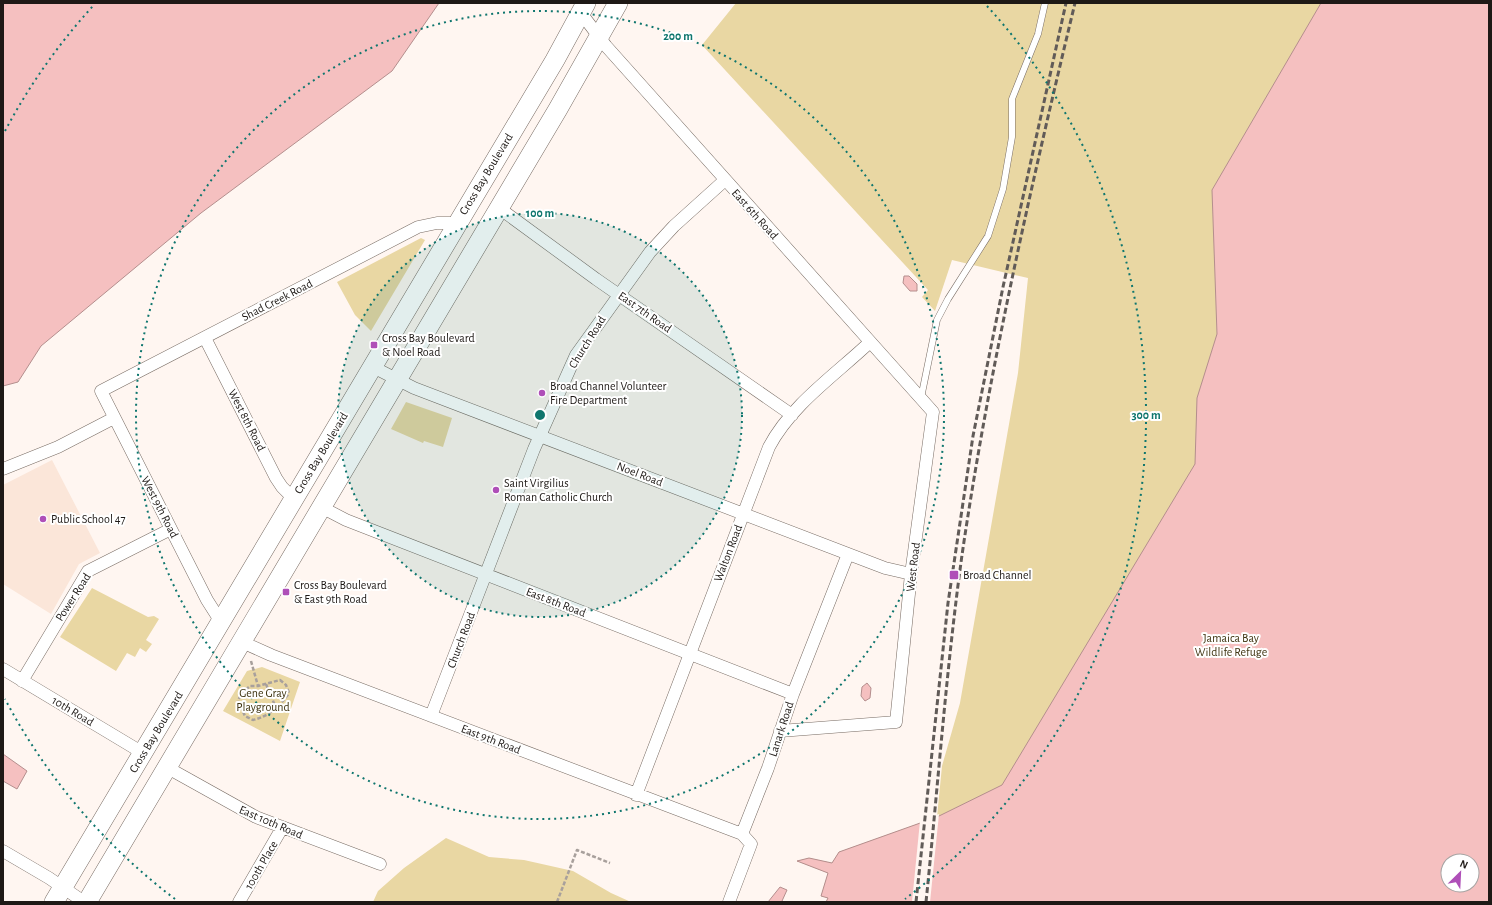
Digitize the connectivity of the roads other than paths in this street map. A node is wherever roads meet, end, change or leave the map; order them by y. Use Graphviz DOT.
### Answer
graph roads {
  1 [pos="1045,3"];
  2 [pos="618,4"];
  3 [pos="584,8"];
  4 [pos="599,38"];
  5 [pos="725,180"];
  6 [pos="499,208"];
  7 [pos="457,223"];
  8 [pos="619,294"];
  9 [pos="205,338"];
  10 [pos="869,342"];
  11 [pos="372,366"];
  12 [pos="397,380"];
  13 [pos="100,391"];
  14 [pos="921,399"];
  15 [pos="932,412"];
  16 [pos="792,414"];
  17 [pos="114,418"];
  18 [pos="541,436"];
  19 [pos="3,469"];
  20 [pos="294,499"];
  21 [pos="321,507"];
  22 [pos="743,514"];
  23 [pos="171,529"];
  24 [pos="848,554"];
  25 [pos="486,574"];
  26 [pos="911,574"];
  27 [pos="221,622"];
  28 [pos="242,642"];
  29 [pos="690,654"];
  30 [pos="3,669"];
  31 [pos="22,681"];
  32 [pos="792,694"];
  33 [pos="431,716"];
  34 [pos="780,731"];
  35 [pos="143,753"];
  36 [pos="168,768"];
  37 [pos="636,795"];
  38 [pos="282,828"];
  39 [pos="742,834"];
  40 [pos="3,851"];
  41 [pos="380,864"];
  42 [pos="58,895"];
  43 [pos="84,902"];
  44 [pos="87,902"];
  45 [pos="239,902"];
  46 [pos="729,902"];
  1 -- 14 [label="lane"];
  2 -- 4 [label="main road"];
  3 -- 4 [label="street, East 6th Road"];
  3 -- 7 [label="main road, Cross Bay Boulevard"];
  4 -- 5 [label="street, East 6th Road"];
  4 -- 6 [label="main road"];
  5 -- 8 [label="street, Church Road"];
  5 -- 10 [label="street, East 6th Road"];
  6 -- 8 [label="street, East 7th Road"];
  6 -- 12 [label="main road"];
  7 -- 9 [label="street, Shad Creek Road"];
  7 -- 11 [label="main road, Cross Bay Boulevard"];
  8 -- 16 [label="street, East 7th Road"];
  8 -- 18 [label="street, Church Road"];
  9 -- 13 [label="street, Shad Creek Road"];
  9 -- 20 [label="street, West 8th Road"];
  10 -- 14 [label="street, East 6th Road"];
  10 -- 16 [label="street, Walton Road"];
  11 -- 12 [label="street, Noel Road"];
  11 -- 20 [label="main road, Cross Bay Boulevard"];
  12 -- 18 [label="street, Noel Road"];
  12 -- 21 [label="main road"];
  13 -- 17 [label="street, West 9th Road"];
  14 -- 15 [label="street, East 6th Road"];
  15 -- 26 [label="street, West Road"];
  16 -- 22 [label="street, Walton Road"];
  17 -- 19 [label="street"];
  17 -- 23 [label="street, West 9th Road"];
  18 -- 22 [label="street, Noel Road"];
  18 -- 25 [label="street, Church Road"];
  20 -- 27 [label="main road, Cross Bay Boulevard"];
  21 -- 25 [label="street, East 8th Road"];
  21 -- 28 [label="main road"];
  22 -- 24 [label="street, Noel Road"];
  22 -- 29 [label="street, Walton Road"];
  23 -- 27 [label="street, West 9th Road"];
  23 -- 31 [label="street, Power Road"];
  24 -- 26 [label="street, Noel Road"];
  24 -- 32 [label="street, Lanark Road"];
  25 -- 29 [label="street, East 8th Road"];
  25 -- 33 [label="street, Church Road"];
  26 -- 34 [label="street, West Road"];
  27 -- 35 [label="main road, Cross Bay Boulevard"];
  28 -- 33 [label="street, East 9th Road"];
  28 -- 36 [label="main road"];
  29 -- 32 [label="street, East 8th Road"];
  29 -- 37 [label="street, Walton Road"];
  30 -- 31 [label="street, 10th Road"];
  31 -- 35 [label="street, 10th Road"];
  32 -- 34 [label="street, Lanark Road"];
  33 -- 37 [label="street, East 9th Road"];
  34 -- 39 [label="street, Lanark Road"];
  35 -- 42 [label="main road, Cross Bay Boulevard"];
  36 -- 38 [label="street, East 10th Road"];
  36 -- 44 [label="main road"];
  37 -- 39 [label="street, East 9th Road"];
  38 -- 41 [label="street, East 10th Road"];
  38 -- 45 [label="street, 100th Place"];
  39 -- 46 [label="street"];
  40 -- 42 [label="street"];
  42 -- 43 [label="street"];
}
